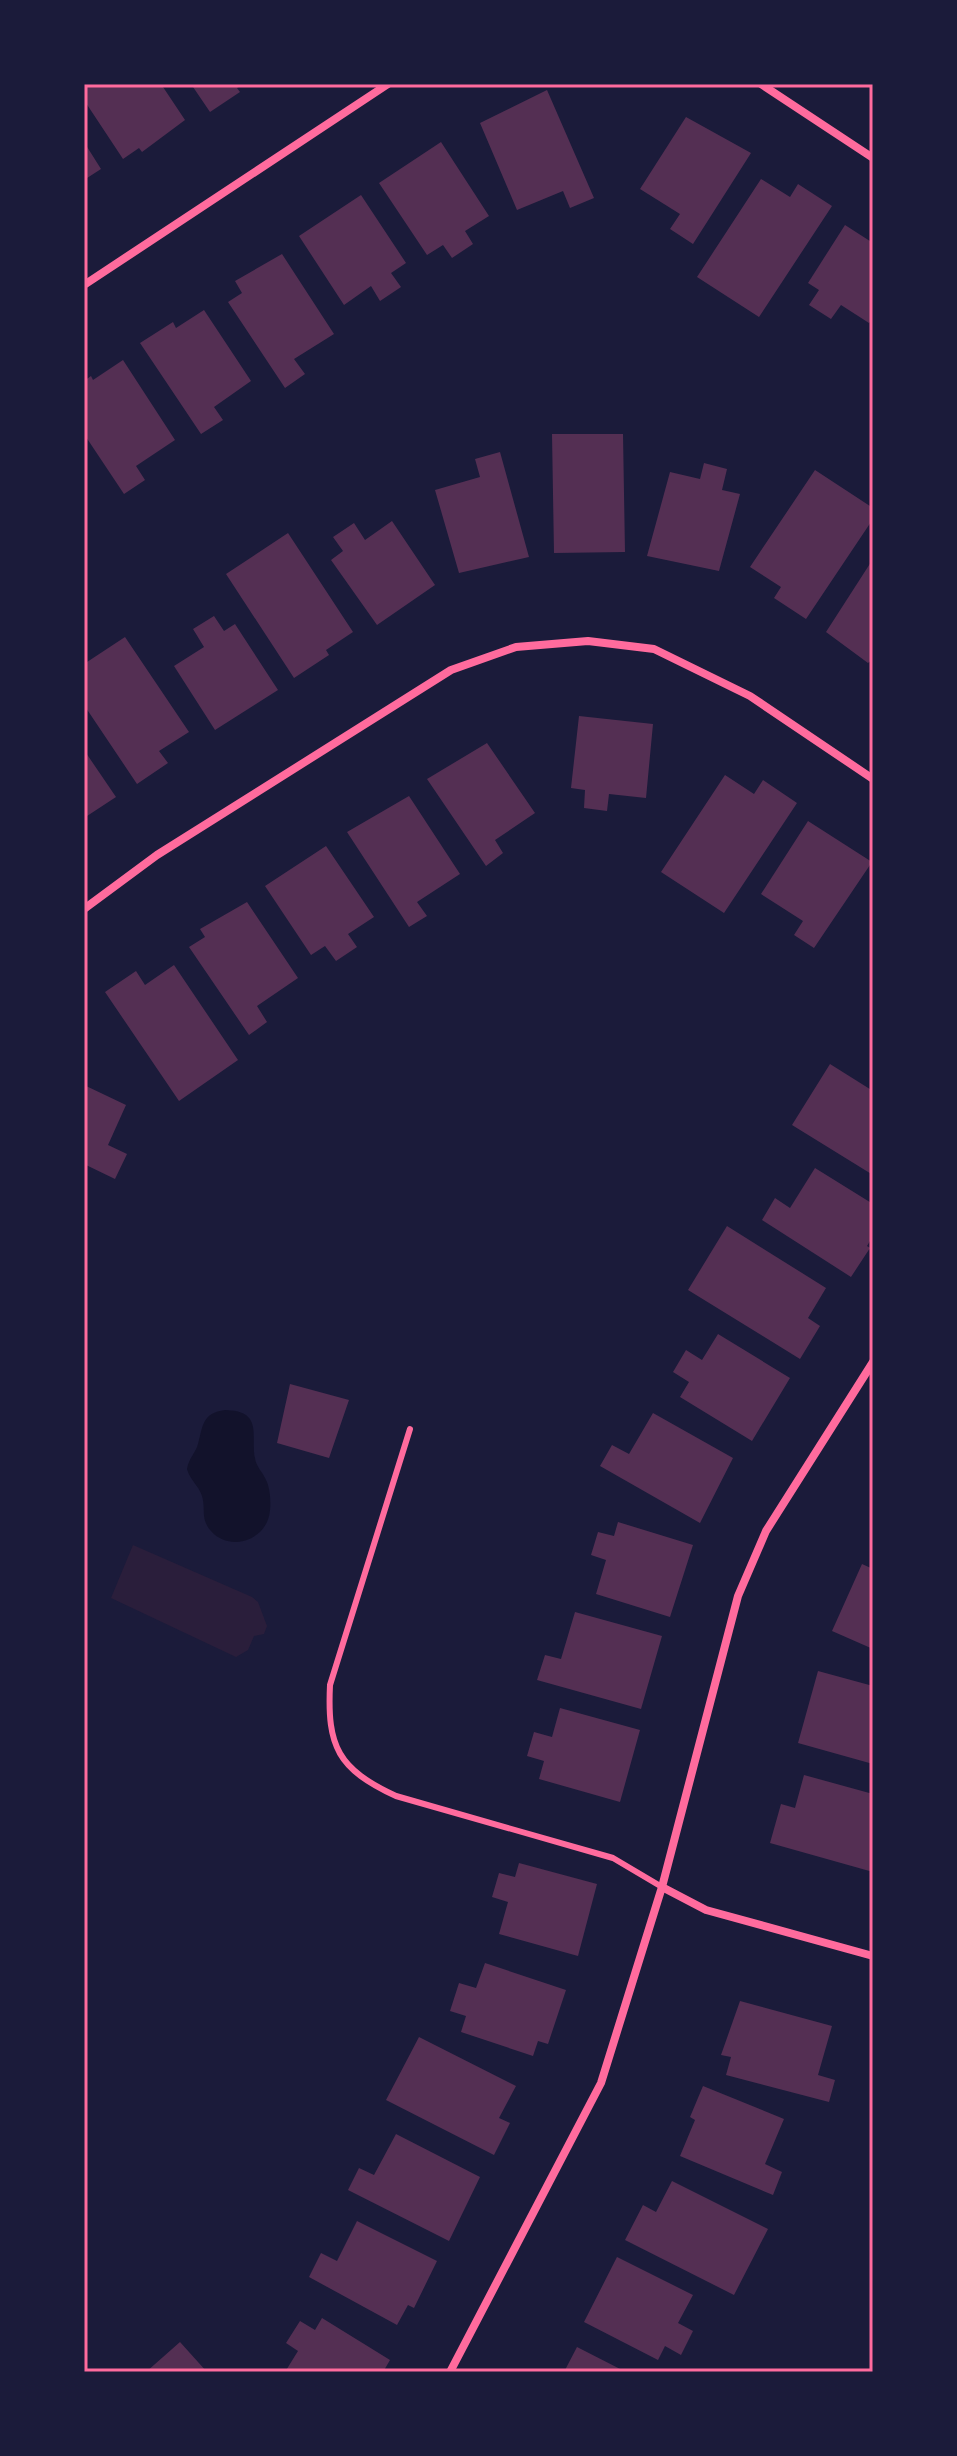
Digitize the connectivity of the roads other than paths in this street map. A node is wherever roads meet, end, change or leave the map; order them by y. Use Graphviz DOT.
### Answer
graph roads {
  1 [pos="388,84"];
  2 [pos="761,84"];
  3 [pos="873,158"];
  4 [pos="84,285"];
  5 [pos="873,779"];
  6 [pos="84,909"];
  7 [pos="873,1362"];
  8 [pos="410,1429"];
  9 [pos="662,1887"];
  10 [pos="873,1956"];
  11 [pos="450,2372"];
  1 -- 4 [label="street"];
  2 -- 3 [label="street"];
  5 -- 6 [label="street"];
  7 -- 9 [label="street"];
  8 -- 9 [label="lane"];
  9 -- 10 [label="street"];
  9 -- 11 [label="street"];
}
